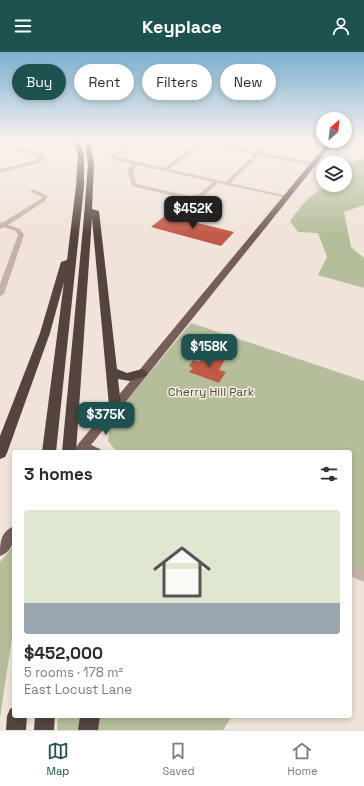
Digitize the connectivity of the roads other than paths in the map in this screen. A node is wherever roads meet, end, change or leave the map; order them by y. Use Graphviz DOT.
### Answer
graph roads {
  1 [pos="80,172"];
  2 [pos="90,172"];
  3 [pos="131,172"];
  4 [pos="172,172"];
  5 [pos="239,172"];
  6 [pos="307,172"];
  7 [pos="91,177"];
  8 [pos="216,182"];
  9 [pos="226,184"];
  10 [pos="33,191"];
  11 [pos="285,197"];
  12 [pos="1,225"];
  13 [pos="75,233"];
  14 [pos="0,294"];
  15 [pos="113,372"];
  16 [pos="142,373"];
  17 [pos="115,406"];
  18 [pos="75,449"];
  19 [pos="49,450"];
  20 [pos="0,454"];
  21 [pos="12,535"];
  22 [pos="0,550"];
  23 [pos="352,571"];
  24 [pos="364,576"];
  25 [pos="17,718"];
  26 [pos="46,718"];
  27 [pos="90,718"];
  28 [pos="16,730"];
  29 [pos="44,730"];
  30 [pos="88,730"];
  1 -- 13 [label="highway"];
  2 -- 7 [label="highway"];
  3 -- 8 [label="street"];
  4 -- 8 [label="street"];
  5 -- 9 [label="street"];
  6 -- 11 [label="main road"];
  7 -- 15 [label="highway"];
  7 -- 18 [label="highway"];
  8 -- 9 [label="street"];
  9 -- 11 [label="street"];
  10 -- 12 [label="street"];
  11 -- 16 [label="main road"];
  12 -- 14 [label="street"];
  13 -- 19 [label="highway"];
  13 -- 20 [label="highway"];
  15 -- 16 [label="highway"];
  15 -- 17 [label="highway"];
  16 -- 17 [label="main road"];
  17 -- 18 [label="main road"];
  21 -- 22 [label="main road"];
  23 -- 24 [label="street"];
  25 -- 28 [label="highway"];
  26 -- 29 [label="highway"];
  27 -- 30 [label="highway"];
}
